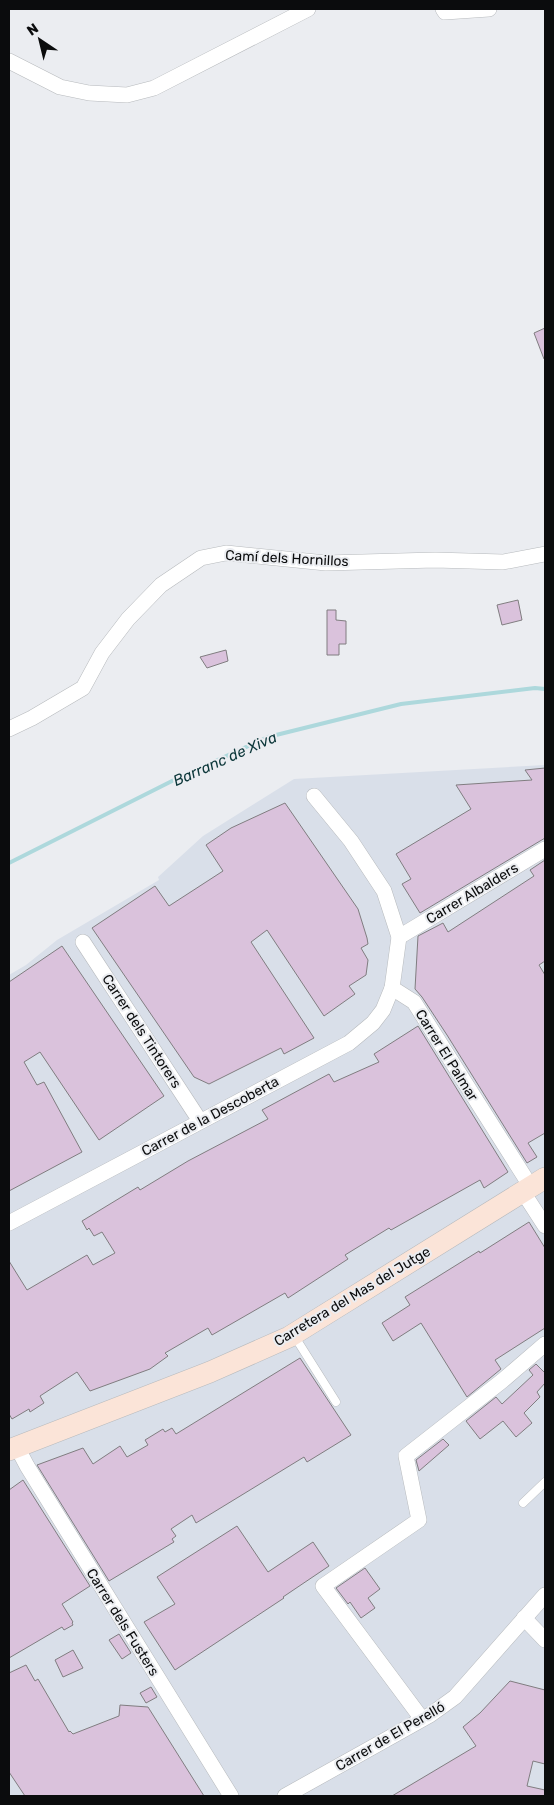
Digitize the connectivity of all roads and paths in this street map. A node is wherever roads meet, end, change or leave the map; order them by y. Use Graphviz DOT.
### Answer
graph roads {
  1 [pos="308,9"];
  2 [pos="443,9"];
  3 [pos="489,9"];
  4 [pos="9,61"];
  5 [pos="545,554"];
  6 [pos="9,729"];
  7 [pos="314,796"];
  8 [pos="545,849"];
  9 [pos="399,937"];
  10 [pos="83,942"];
  11 [pos="392,988"];
  12 [pos="200,1121"];
  13 [pos="533,1186"];
  14 [pos="9,1223"];
  15 [pos="545,1226"];
  16 [pos="294,1335"];
  17 [pos="545,1344"];
  18 [pos="336,1402"];
  19 [pos="13,1448"];
  20 [pos="545,1482"];
  21 [pos="523,1504"];
  22 [pos="545,1595"];
  23 [pos="524,1618"];
  24 [pos="545,1640"];
  25 [pos="422,1719"];
  26 [pos="231,1796"];
  27 [pos="285,1796"];
  1 -- 4 [label="street"];
  2 -- 3 [label="street"];
  5 -- 6 [label="street, Camí dels Hornillos"];
  7 -- 9 [label="street"];
  8 -- 9 [label="street, Carrer Albalders"];
  9 -- 11 [label="street"];
  10 -- 12 [label="street, Carrer dels Tintorers"];
  11 -- 12 [label="street, Carrer de la Descoberta"];
  11 -- 13 [label="street, Carrer El Palmar"];
  12 -- 14 [label="street, Carrer de la Descoberta"];
  13 -- 15 [label="street, Carrer El Palmar"];
  13 -- 16 [label="street, Carretera del Mas del Jutge"];
  16 -- 18 [label="lane"];
  16 -- 19 [label="street, Carretera del Mas del Jutge"];
  17 -- 25 [label="street"];
  19 -- 26 [label="street, Carrer dels Fusters"];
  20 -- 21 [label="lane"];
  22 -- 23 [label="street, Carrer de El Perelló"];
  23 -- 24 [label="street"];
  23 -- 25 [label="street, Carrer de El Perelló"];
  25 -- 27 [label="street, Carrer de El Perelló"];
}
